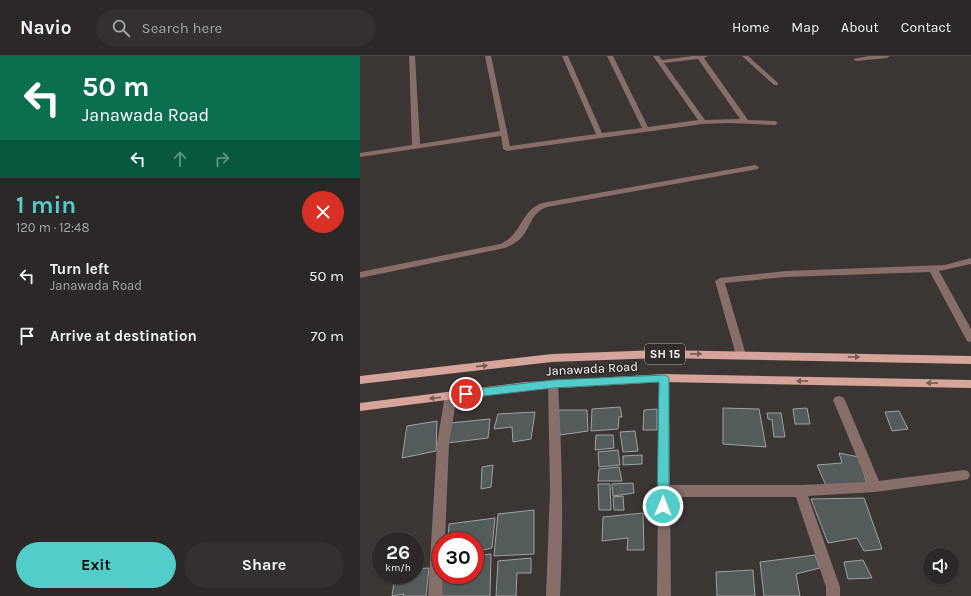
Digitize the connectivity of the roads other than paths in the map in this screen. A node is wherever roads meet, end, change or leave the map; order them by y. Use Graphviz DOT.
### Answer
graph roads {
  1 [pos="412,56"];
  2 [pos="488,56"];
  3 [pos="565,56"];
  4 [pos="610,56"];
  5 [pos="707,56"];
  6 [pos="745,56"];
  7 [pos="886,56"];
  8 [pos="700,57"];
  9 [pos="658,59"];
  10 [pos="856,59"];
  11 [pos="776,84"];
  12 [pos="745,121"];
  13 [pos="703,122"];
  14 [pos="775,123"];
  15 [pos="646,129"];
  16 [pos="504,133"];
  17 [pos="600,135"];
  18 [pos="416,146"];
  19 [pos="360,155"];
  20 [pos="755,167"];
  21 [pos="971,261"];
  22 [pos="933,269"];
  23 [pos="360,275"];
  24 [pos="971,338"];
  25 [pos="741,355"];
  26 [pos="971,360"];
  27 [pos="664,378"];
  28 [pos="360,380"];
  29 [pos="553,384"];
  30 [pos="971,384"];
  31 [pos="451,396"];
  32 [pos="840,400"];
  33 [pos="360,407"];
  34 [pos="964,475"];
  35 [pos="875,487"];
  36 [pos="663,491"];
  37 [pos="800,491"];
  38 [pos="435,596"];
  39 [pos="552,596"];
  40 [pos="664,596"];
  41 [pos="833,596"];
  1 -- 18 [label="street"];
  2 -- 16 [label="street"];
  3 -- 17 [label="street"];
  4 -- 15 [label="street"];
  5 -- 8 [label="street"];
  6 -- 11 [label="street"];
  7 -- 10 [label="street"];
  8 -- 9 [label="street"];
  8 -- 12 [label="street"];
  9 -- 13 [label="street"];
  12 -- 13 [label="street"];
  12 -- 14 [label="street"];
  13 -- 15 [label="street"];
  15 -- 17 [label="street"];
  16 -- 17 [label="street"];
  16 -- 18 [label="street"];
  18 -- 19 [label="street"];
  20 -- 23 [label="street"];
  21 -- 22 [label="street"];
  22 -- 24 [label="street"];
  22 -- 25 [label="street"];
  25 -- 26 [label="main road, Janawada Road / SH 15, one-way"];
  28 -- 25 [label="main road, Janawada Road / SH 15, one-way"];
  27 -- 29 [label="main road, Janawada Road / SH 15"];
  30 -- 27 [label="main road, Janawada Road / SH 15, one-way"];
  27 -- 36 [label="street"];
  29 -- 31 [label="main road, Janawada Road / SH 15"];
  29 -- 39 [label="street"];
  31 -- 33 [label="main road, Janawada Road / SH 15, one-way"];
  31 -- 38 [label="street"];
  32 -- 35 [label="street"];
  34 -- 35 [label="street"];
  35 -- 37 [label="street"];
  36 -- 37 [label="street"];
  36 -- 40 [label="street"];
  37 -- 41 [label="street"];
}
